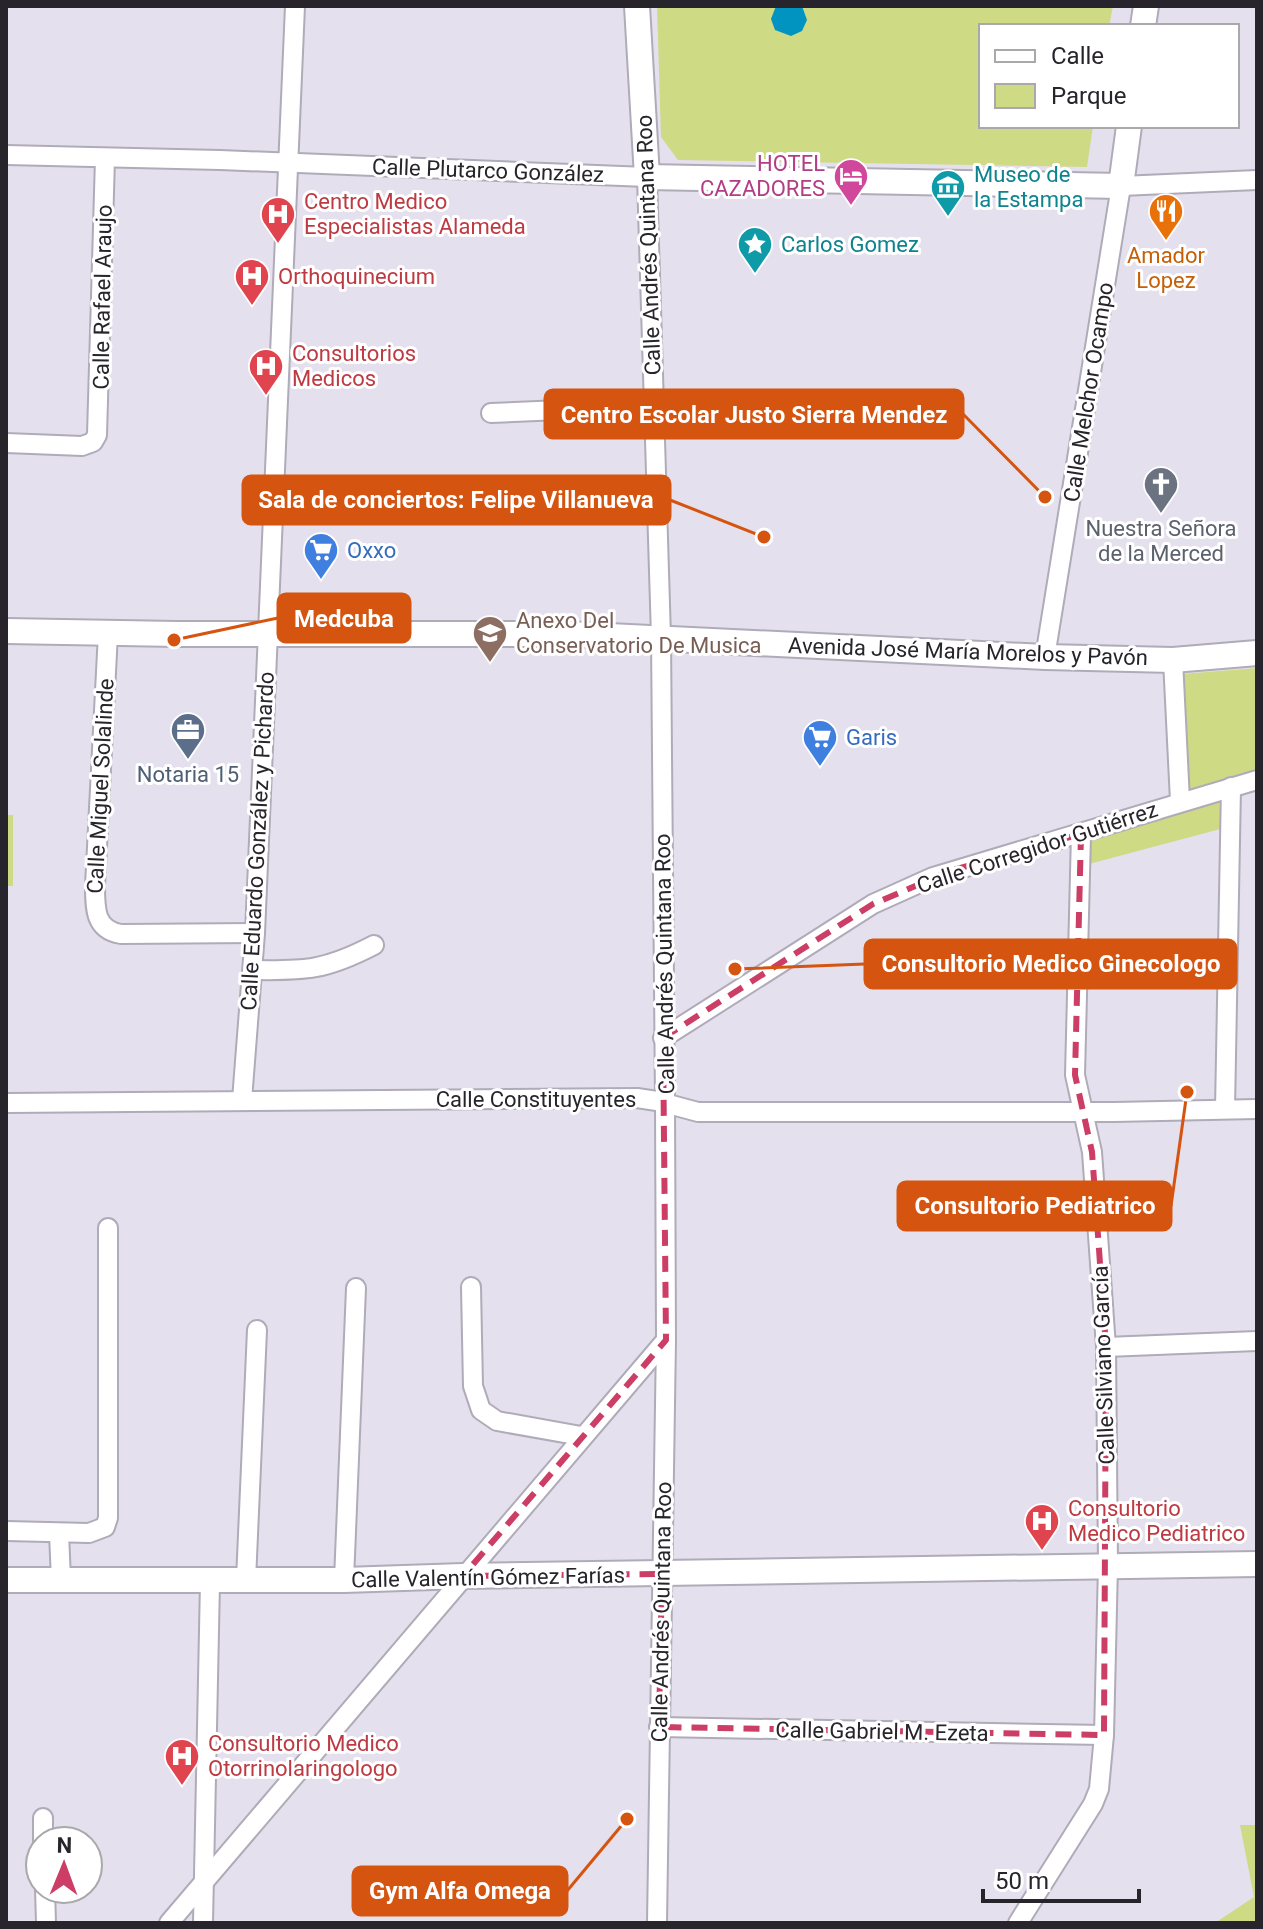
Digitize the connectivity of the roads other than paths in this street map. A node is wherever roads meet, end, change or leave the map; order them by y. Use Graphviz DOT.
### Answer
graph roads {
  1 [pos="295,6"];
  2 [pos="637,6"];
  3 [pos="1129,128"];
  4 [pos="6,155"];
  5 [pos="105,158"];
  6 [pos="289,163"];
  7 [pos="647,177"];
  8 [pos="1257,180"];
  9 [pos="1121,186"];
  10 [pos="654,406"];
  11 [pos="491,413"];
  12 [pos="6,443"];
  13 [pos="6,631"];
  14 [pos="108,633"];
  15 [pos="267,633"];
  16 [pos="661,637"];
  17 [pos="1257,653"];
  18 [pos="1045,657"];
  19 [pos="1173,660"];
  20 [pos="1257,780"];
  21 [pos="1231,787"];
  22 [pos="1180,801"];
  23 [pos="1081,834"];
  24 [pos="255,933"];
  25 [pos="374,945"];
  26 [pos="253,970"];
  27 [pos="663,1038"];
  28 [pos="242,1100"];
  29 [pos="665,1102"];
  30 [pos="6,1103"];
  31 [pos="1225,1109"];
  32 [pos="1257,1109"];
  33 [pos="1082,1112"];
  34 [pos="108,1228"];
  35 [pos="471,1287"];
  36 [pos="356,1288"];
  37 [pos="257,1330"];
  38 [pos="666,1340"];
  39 [pos="1257,1341"];
  40 [pos="1106,1347"];
  41 [pos="581,1436"];
  42 [pos="6,1531"];
  43 [pos="59,1533"];
  44 [pos="1257,1564"];
  45 [pos="1108,1565"];
  46 [pos="662,1574"];
  47 [pos="463,1576"];
  48 [pos="6,1580"];
  49 [pos="61,1580"];
  50 [pos="246,1580"];
  51 [pos="344,1580"];
  52 [pos="210,1582"];
  53 [pos="659,1727"];
  54 [pos="1104,1735"];
  55 [pos="43,1818"];
  56 [pos="43,1825"];
  57 [pos="204,1881"];
  58 [pos="169,1923"];
  59 [pos="203,1923"];
  60 [pos="657,1923"];
  61 [pos="1018,1923"];
  1 -- 6 [label="street, Calle Eduardo González y Pichardo"];
  2 -- 7 [label="main road, Calle Andrés Quintana Roo"];
  3 -- 9 [label="main road, Calle Melchor Ocampo"];
  4 -- 5 [label="street, Calle Plutarco González"];
  5 -- 6 [label="street, Calle Plutarco González"];
  5 -- 12 [label="street, Calle Rafael Araujo"];
  6 -- 7 [label="street, Calle Plutarco González"];
  6 -- 15 [label="street, Calle Eduardo González y Pichardo"];
  7 -- 9 [label="main road, Calle Plutarco González"];
  7 -- 10 [label="street, Calle Andrés Quintana Roo"];
  8 -- 9 [label="street, Calle Plutarco González"];
  9 -- 18 [label="street, Calle Melchor Ocampo"];
  10 -- 11 [label="street"];
  10 -- 16 [label="street, Calle Andrés Quintana Roo"];
  13 -- 14 [label="main road, Avenida José María Morelos y Pavón"];
  14 -- 15 [label="main road, Avenida José María Morelos y Pavón"];
  14 -- 24 [label="street, Calle Miguel Solalinde"];
  15 -- 16 [label="main road, Avenida José María Morelos y Pavón"];
  15 -- 24 [label="street, Calle Eduardo González y Pichardo"];
  16 -- 18 [label="main road, Avenida José María Morelos y Pavón"];
  16 -- 27 [label="street, Calle Andrés Quintana Roo"];
  17 -- 19 [label="main road, Avenida José María Morelos y Pavón"];
  18 -- 19 [label="main road, Avenida José María Morelos y Pavón"];
  19 -- 22 [label="street"];
  20 -- 21 [label="street, Calle Corregidor Gutiérrez"];
  21 -- 22 [label="street, Calle Corregidor Gutiérrez"];
  21 -- 31 [label="street"];
  22 -- 23 [label="street, Calle Corregidor Gutiérrez"];
  23 -- 27 [label="street, Calle Corregidor Gutiérrez"];
  23 -- 33 [label="street, Calle Silviano García"];
  24 -- 26 [label="street, Calle Eduardo González y Pichardo"];
  25 -- 26 [label="street"];
  26 -- 28 [label="street, Calle Eduardo González y Pichardo"];
  27 -- 29 [label="street, Calle Andrés Quintana Roo"];
  28 -- 29 [label="street, Calle Constituyentes"];
  28 -- 30 [label="street, Calle Constituyentes"];
  29 -- 33 [label="street, Calle Constituyentes"];
  29 -- 38 [label="street, Calle Andrés Quintana Roo"];
  31 -- 32 [label="street, Calle Constituyentes"];
  31 -- 33 [label="street, Calle Constituyentes"];
  33 -- 40 [label="street, Calle Silviano García"];
  34 -- 43 [label="street"];
  35 -- 41 [label="street"];
  36 -- 51 [label="street"];
  37 -- 50 [label="street"];
  38 -- 41 [label="street"];
  38 -- 46 [label="street, Calle Andrés Quintana Roo"];
  39 -- 40 [label="street"];
  40 -- 45 [label="street, Calle Silviano García"];
  41 -- 47 [label="street"];
  42 -- 43 [label="street"];
  43 -- 49 [label="street"];
  44 -- 45 [label="main road, Calle Valentín Gómez Farías"];
  45 -- 46 [label="main road, Calle Valentín Gómez Farías"];
  45 -- 54 [label="street, Calle Silviano García"];
  46 -- 47 [label="main road, Calle Valentín Gómez Farías"];
  46 -- 53 [label="street, Calle Andrés Quintana Roo"];
  47 -- 51 [label="main road, Calle Valentín Gómez Farías"];
  47 -- 57 [label="street"];
  48 -- 49 [label="main road, Calle Valentín Gómez Farías"];
  49 -- 52 [label="main road, Calle Valentín Gómez Farías"];
  50 -- 51 [label="main road, Calle Valentín Gómez Farías"];
  50 -- 52 [label="main road, Calle Valentín Gómez Farías"];
  52 -- 57 [label="street"];
  53 -- 54 [label="street, Calle Gabriel M. Ezeta"];
  53 -- 60 [label="street, Calle Andrés Quintana Roo"];
  54 -- 61 [label="street, Calle Silviano García"];
  55 -- 56 [label="street"];
  57 -- 58 [label="street"];
  57 -- 59 [label="street"];
}
